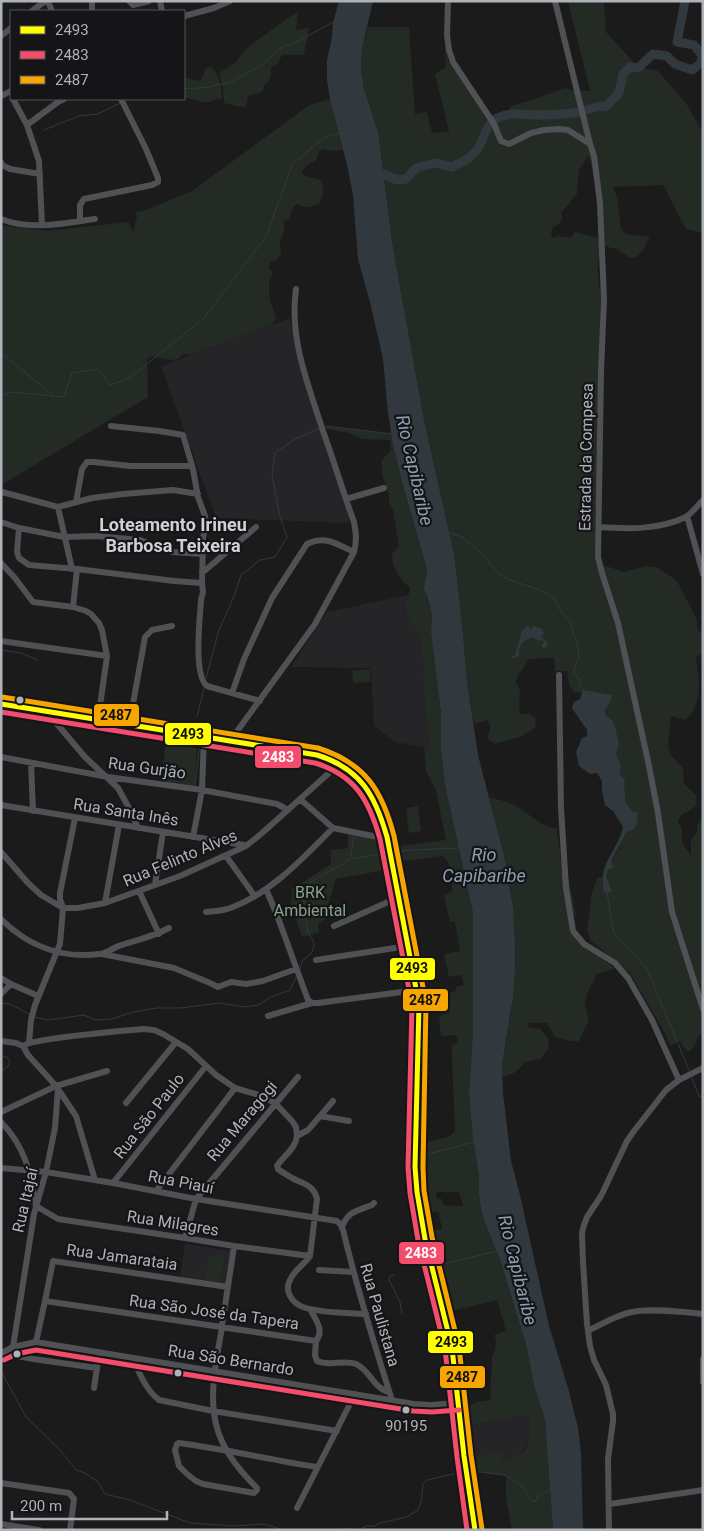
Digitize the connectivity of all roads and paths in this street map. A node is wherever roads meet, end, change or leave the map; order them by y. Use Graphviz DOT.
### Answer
graph roads {
  1 [pos="47,1"];
  2 [pos="129,1"];
  3 [pos="149,1"];
  4 [pos="230,1"];
  5 [pos="448,1"];
  6 [pos="555,1"];
  7 [pos="34,10"];
  8 [pos="185,16"];
  9 [pos="14,100"];
  10 [pos="62,100"];
  11 [pos="122,100"];
  12 [pos="27,125"];
  13 [pos="590,144"];
  14 [pos="1,162"];
  15 [pos="40,174"];
  16 [pos="1,219"];
  17 [pos="95,219"];
  18 [pos="80,221"];
  19 [pos="42,225"];
  20 [pos="296,289"];
  21 [pos="111,426"];
  22 [pos="192,466"];
  23 [pos="384,488"];
  24 [pos="2,492"];
  25 [pos="198,494"];
  26 [pos="346,499"];
  27 [pos="703,500"];
  28 [pos="76,502"];
  29 [pos="58,507"];
  30 [pos="687,516"];
  31 [pos="1,522"];
  32 [pos="256,527"];
  33 [pos="599,527"];
  34 [pos="19,528"];
  35 [pos="64,537"];
  36 [pos="354,552"];
  37 [pos="203,554"];
  38 [pos="1,563"];
  39 [pos="75,569"];
  40 [pos="202,573"];
  41 [pos="703,574"];
  42 [pos="202,583"];
  43 [pos="73,607"];
  44 [pos="172,626"];
  45 [pos="1,641"];
  46 [pos="107,656"];
  47 [pos="559,675"];
  48 [pos="232,693"];
  49 [pos="260,701"];
  50 [pos="1,704"];
  51 [pos="53,712"];
  52 [pos="98,720"];
  53 [pos="129,726"];
  54 [pos="204,737"];
  55 [pos="230,741"];
  56 [pos="1,758"];
  57 [pos="31,763"];
  58 [pos="339,764"];
  59 [pos="108,777"];
  60 [pos="202,790"];
  61 [pos="300,799"];
  62 [pos="1,805"];
  63 [pos="288,810"];
  64 [pos="33,811"];
  65 [pos="75,818"];
  66 [pos="119,825"];
  67 [pos="138,828"];
  68 [pos="333,828"];
  69 [pos="163,832"];
  70 [pos="193,837"];
  71 [pos="387,837"];
  72 [pos="246,846"];
  73 [pos="1,852"];
  74 [pos="226,856"];
  75 [pos="155,885"];
  76 [pos="266,889"];
  77 [pos="139,891"];
  78 [pos="254,895"];
  79 [pos="398,899"];
  80 [pos="105,903"];
  81 [pos="63,908"];
  82 [pos="206,912"];
  83 [pos="1,919"];
  84 [pos="334,926"];
  85 [pos="169,928"];
  86 [pos="159,934"];
  87 [pos="408,946"];
  88 [pos="56,952"];
  89 [pos="102,954"];
  90 [pos="316,960"];
  91 [pos="296,969"];
  92 [pos="1,978"];
  93 [pos="11,984"];
  94 [pos="417,990"];
  95 [pos="1,994"];
  96 [pos="38,996"];
  97 [pos="312,1003"];
  98 [pos="703,1009"];
  99 [pos="268,1016"];
  100 [pos="1,1041"];
  101 [pos="176,1042"];
  102 [pos="26,1044"];
  103 [pos="206,1066"];
  104 [pos="703,1068"];
  105 [pos="107,1071"];
  106 [pos="298,1076"];
  107 [pos="679,1080"];
  108 [pos="57,1088"];
  109 [pos="235,1088"];
  110 [pos="333,1101"];
  111 [pos="275,1102"];
  112 [pos="126,1104"];
  113 [pos="1,1112"];
  114 [pos="320,1116"];
  115 [pos="350,1121"];
  116 [pos="1,1122"];
  117 [pos="297,1136"];
  118 [pos="1,1168"];
  119 [pos="29,1170"];
  120 [pos="46,1172"];
  121 [pos="95,1180"];
  122 [pos="113,1183"];
  123 [pos="156,1191"];
  124 [pos="196,1199"];
  125 [pos="374,1203"];
  126 [pos="36,1206"];
  127 [pos="315,1217"];
  128 [pos="342,1227"];
  129 [pos="185,1238"];
  130 [pos="234,1246"];
  131 [pos="310,1256"];
  132 [pos="319,1270"];
  133 [pos="353,1272"];
  134 [pos="228,1286"];
  135 [pos="45,1301"];
  136 [pos="310,1309"];
  137 [pos="366,1314"];
  138 [pos="703,1314"];
  139 [pos="222,1327"];
  140 [pos="588,1330"];
  141 [pos="316,1341"];
  142 [pos="36,1342"];
  143 [pos="13,1348"];
  144 [pos="2,1352"];
  145 [pos="99,1352"];
  146 [pos="133,1358"];
  147 [pos="703,1359"];
  148 [pos="97,1368"];
  149 [pos="215,1371"];
  150 [pos="703,1382"];
  151 [pos="94,1388"];
  152 [pos="389,1392"];
  153 [pos="355,1394"];
  154 [pos="392,1400"];
  155 [pos="458,1403"];
  156 [pos="213,1410"];
  157 [pos="337,1431"];
  158 [pos="228,1452"];
  159 [pos="317,1467"];
  160 [pos="1,1484"];
  161 [pos="703,1490"];
  162 [pos="610,1504"];
  163 [pos="297,1508"];
  164 [pos="1,1524"];
  165 [pos="39,1530"];
  166 [pos="70,1530"];
  167 [pos="475,1530"];
  168 [pos="609,1530"];
  1 -- 7 [label="street"];
  2 -- 3 [label="street"];
  4 -- 8 [label="street"];
  5 -- 13 [label="street"];
  6 -- 13 [label="street, Estrada da Compesa"];
  9 -- 12 [label="street"];
  10 -- 12 [label="street"];
  11 -- 18 [label="street"];
  12 -- 15 [label="street"];
  13 -- 33 [label="street, Estrada da Compesa"];
  14 -- 15 [label="street"];
  15 -- 19 [label="street"];
  16 -- 19 [label="street"];
  17 -- 18 [label="street"];
  18 -- 19 [label="street"];
  20 -- 26 [label="street"];
  21 -- 22 [label="street"];
  22 -- 25 [label="street"];
  22 -- 28 [label="street"];
  23 -- 26 [label="street"];
  24 -- 29 [label="street"];
  25 -- 28 [label="street"];
  25 -- 37 [label="street"];
  26 -- 36 [label="street"];
  27 -- 30 [label="street"];
  28 -- 29 [label="street"];
  29 -- 35 [label="street"];
  30 -- 33 [label="street"];
  30 -- 41 [label="street"];
  31 -- 34 [label="street"];
  32 -- 40 [label="street"];
  33 -- 98 [label="street, Estrada da Compesa"];
  34 -- 35 [label="street"];
  34 -- 39 [label="street"];
  35 -- 37 [label="street"];
  35 -- 39 [label="street"];
  36 -- 48 [label="street"];
  36 -- 49 [label="street"];
  37 -- 40 [label="street"];
  38 -- 43 [label="street"];
  39 -- 42 [label="street"];
  39 -- 43 [label="street"];
  40 -- 42 [label="street"];
  42 -- 48 [label="street"];
  43 -- 46 [label="street"];
  44 -- 53 [label="street"];
  45 -- 46 [label="street"];
  46 -- 52 [label="street"];
  47 -- 107 [label="street"];
  48 -- 49 [label="street"];
  49 -- 55 [label="street"];
  50 -- 51 [label="main road"];
  51 -- 52 [label="main road"];
  51 -- 59 [label="street"];
  52 -- 53 [label="main road"];
  53 -- 54 [label="main road"];
  54 -- 55 [label="main road"];
  54 -- 60 [label="street"];
  55 -- 58 [label="main road"];
  56 -- 57 [label="street, Rua Gurjão"];
  57 -- 59 [label="street, Rua Gurjão"];
  57 -- 64 [label="street"];
  58 -- 61 [label="street, Rua Felinto Alves"];
  58 -- 71 [label="main road"];
  59 -- 60 [label="street, Rua Gurjão"];
  59 -- 67 [label="street"];
  60 -- 63 [label="street, Rua Gurjão"];
  60 -- 70 [label="street"];
  61 -- 63 [label="street, Rua Felinto Alves"];
  61 -- 68 [label="street"];
  62 -- 64 [label="street, Rua Santa Inês"];
  63 -- 72 [label="street, Rua Felinto Alves"];
  64 -- 65 [label="street, Rua Santa Inês"];
  65 -- 66 [label="street, Rua Santa Inês"];
  65 -- 81 [label="street"];
  66 -- 67 [label="street, Rua Santa Inês"];
  66 -- 80 [label="street"];
  67 -- 69 [label="street, Rua Santa Inês"];
  68 -- 71 [label="street"];
  68 -- 76 [label="street"];
  69 -- 70 [label="street, Rua Santa Inês"];
  69 -- 75 [label="street"];
  70 -- 72 [label="street, Rua Santa Inês"];
  71 -- 79 [label="main road"];
  72 -- 74 [label="street, Rua Felinto Alves"];
  73 -- 81 [label="street"];
  74 -- 75 [label="street, Rua Felinto Alves"];
  74 -- 78 [label="street"];
  75 -- 77 [label="street, Rua Felinto Alves"];
  76 -- 78 [label="street"];
  76 -- 91 [label="street"];
  77 -- 80 [label="street, Rua Felinto Alves"];
  77 -- 86 [label="street"];
  78 -- 82 [label="street"];
  79 -- 84 [label="street"];
  79 -- 87 [label="main road"];
  80 -- 81 [label="street, Rua Felinto Alves"];
  81 -- 88 [label="street"];
  83 -- 88 [label="street"];
  85 -- 86 [label="street"];
  86 -- 89 [label="street"];
  87 -- 90 [label="street"];
  87 -- 94 [label="main road"];
  88 -- 89 [label="street"];
  88 -- 96 [label="street"];
  89 -- 91 [label="street"];
  91 -- 97 [label="street"];
  92 -- 93 [label="street"];
  93 -- 95 [label="street"];
  93 -- 96 [label="street"];
  94 -- 97 [label="street"];
  94 -- 155 [label="main road"];
  96 -- 102 [label="street"];
  97 -- 99 [label="street"];
  100 -- 102 [label="street"];
  101 -- 102 [label="street"];
  101 -- 103 [label="street"];
  101 -- 112 [label="street"];
  102 -- 108 [label="street"];
  103 -- 109 [label="street"];
  103 -- 122 [label="street, Rua São Paulo"];
  104 -- 107 [label="street"];
  105 -- 108 [label="street"];
  106 -- 111 [label="street, Rua Maragogi"];
  107 -- 140 [label="street"];
  108 -- 113 [label="street"];
  108 -- 120 [label="street, Rua Itajaí"];
  108 -- 121 [label="street"];
  109 -- 111 [label="street"];
  109 -- 123 [label="street"];
  110 -- 114 [label="street"];
  111 -- 117 [label="street"];
  111 -- 124 [label="street, Rua Maragogi"];
  114 -- 115 [label="street"];
  114 -- 117 [label="street"];
  116 -- 119 [label="street"];
  117 -- 127 [label="street"];
  118 -- 119 [label="street, Rua Piauí"];
  119 -- 120 [label="street, Rua Piauí"];
  119 -- 126 [label="street"];
  120 -- 121 [label="street, Rua Piauí"];
  120 -- 126 [label="street, Rua Itajaí"];
  121 -- 122 [label="street, Rua Piauí"];
  122 -- 123 [label="street, Rua Piauí"];
  123 -- 124 [label="street, Rua Piauí"];
  124 -- 127 [label="street, Rua Piauí"];
  124 -- 129 [label="street, Rua Maragogi"];
  125 -- 128 [label="street"];
  126 -- 129 [label="street, Rua Milagres"];
  126 -- 143 [label="street, Rua Itajaí"];
  127 -- 128 [label="street, Rua Piauí"];
  127 -- 131 [label="street"];
  128 -- 133 [label="street, Rua Paulistana"];
  129 -- 130 [label="street, Rua Milagres"];
  130 -- 131 [label="street, Rua Milagres"];
  130 -- 134 [label="street"];
  131 -- 136 [label="street"];
  132 -- 133 [label="street"];
  133 -- 137 [label="street, Rua Paulistana"];
  134 -- 135 [label="street, Rua Jamarataia"];
  134 -- 139 [label="street"];
  135 -- 139 [label="street, Rua São José da Tapera"];
  135 -- 142 [label="street"];
  136 -- 137 [label="street"];
  136 -- 141 [label="street"];
  137 -- 152 [label="street, Rua Paulistana"];
  138 -- 140 [label="street"];
  139 -- 141 [label="street, Rua São José da Tapera"];
  139 -- 149 [label="street"];
  140 -- 162 [label="street"];
  141 -- 152 [label="street, Rua São José da Tapera"];
  142 -- 143 [label="street, Rua São Bernardo"];
  142 -- 145 [label="street, Rua São Bernardo"];
  143 -- 144 [label="street, Rua São Bernardo"];
  144 -- 148 [label="street"];
  145 -- 146 [label="street, Rua São Bernardo"];
  145 -- 148 [label="street"];
  146 -- 149 [label="street, Rua São Bernardo"];
  146 -- 156 [label="street"];
  147 -- 150 [label="street"];
  148 -- 151 [label="street"];
  149 -- 153 [label="street, Rua São Bernardo"];
  149 -- 156 [label="street"];
  152 -- 154 [label="street, Rua Paulistana"];
  153 -- 154 [label="street, Rua São Bernardo"];
  153 -- 157 [label="street"];
  154 -- 155 [label="street, Rua São Bernardo"];
  155 -- 167 [label="main road"];
  156 -- 157 [label="street"];
  156 -- 158 [label="street"];
  157 -- 159 [label="street"];
  158 -- 158 [label="street"];
  158 -- 159 [label="street"];
  159 -- 163 [label="street"];
  160 -- 166 [label="street"];
  161 -- 162 [label="street"];
  162 -- 168 [label="street"];
  164 -- 165 [label="street"];
}
